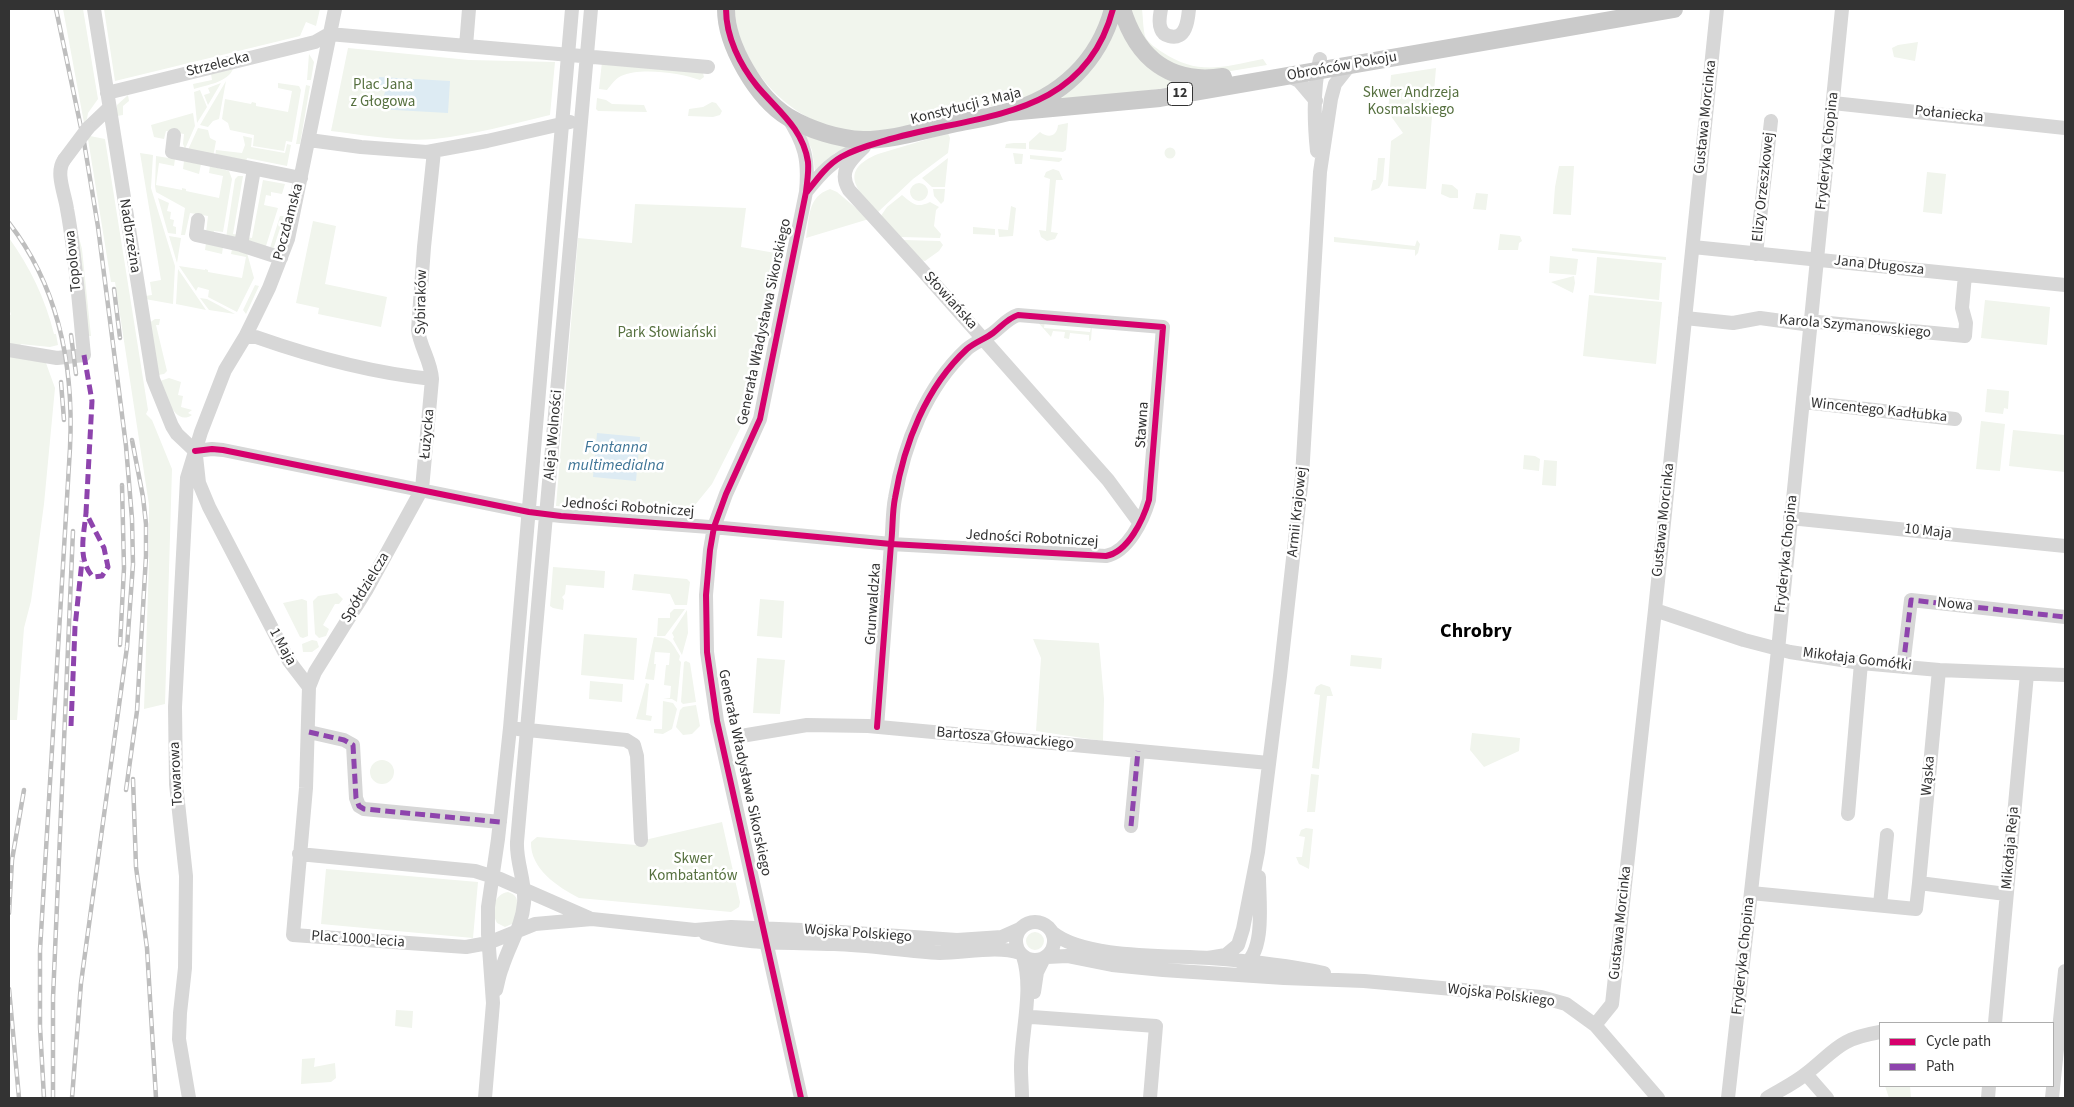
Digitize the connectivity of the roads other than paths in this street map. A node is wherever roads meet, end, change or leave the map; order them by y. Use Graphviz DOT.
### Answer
graph roads {
  1 [pos="94,9"];
  2 [pos="335,9"];
  3 [pos="469,9"];
  4 [pos="572,9"];
  5 [pos="591,9"];
  6 [pos="1113,9"];
  7 [pos="1122,9"];
  8 [pos="1161,9"];
  9 [pos="1189,9"];
  10 [pos="1612,9"];
  11 [pos="1674,9"];
  12 [pos="1716,9"];
  13 [pos="1842,9"];
  14 [pos="726,12"];
  15 [pos="329,34"];
  16 [pos="466,46"];
  17 [pos="568,54"];
  18 [pos="588,56"];
  19 [pos="1350,66"];
  20 [pos="708,67"];
  21 [pos="1321,67"];
  22 [pos="1289,76"];
  23 [pos="1331,99"];
  24 [pos="108,100"];
  25 [pos="1316,102"];
  26 [pos="1833,103"];
  27 [pos="1009,112"];
  28 [pos="786,116"];
  29 [pos="582,118"];
  30 [pos="1771,121"];
  31 [pos="562,124"];
  32 [pos="2065,128"];
  33 [pos="174,135"];
  34 [pos="897,137"];
  35 [pos="309,140"];
  36 [pos="864,147"];
  37 [pos="434,151"];
  38 [pos="254,169"];
  39 [pos="1320,172"];
  40 [pos="301,178"];
  41 [pos="806,192"];
  42 [pos="198,220"];
  43 [pos="241,245"];
  44 [pos="1693,247"];
  45 [pos="1756,254"];
  46 [pos="281,258"];
  47 [pos="1816,260"];
  48 [pos="1965,275"];
  49 [pos="2065,285"];
  50 [pos="1685,318"];
  51 [pos="1810,323"];
  52 [pos="1162,328"];
  53 [pos="245,337"];
  54 [pos="983,338"];
  55 [pos="9,350"];
  56 [pos="432,379"];
  57 [pos="1803,402"];
  58 [pos="1955,419"];
  59 [pos="195,451"];
  60 [pos="422,489"];
  61 [pos="529,512"];
  62 [pos="547,514"];
  63 [pos="1790,518"];
  64 [pos="1139,522"];
  65 [pos="714,527"];
  66 [pos="891,544"];
  67 [pos="2065,546"];
  68 [pos="1655,610"];
  69 [pos="2065,617"];
  70 [pos="1778,650"];
  71 [pos="1861,662"];
  72 [pos="1902,667"];
  73 [pos="1939,670"];
  74 [pos="2027,674"];
  75 [pos="2065,675"];
  76 [pos="309,687"];
  77 [pos="877,727"];
  78 [pos="510,728"];
  79 [pos="526,730"];
  80 [pos="309,732"];
  81 [pos="741,736"];
  82 [pos="1138,751"];
  83 [pos="1269,763"];
  84 [pos="1848,814"];
  85 [pos="500,822"];
  86 [pos="1131,826"];
  87 [pos="1887,835"];
  88 [pos="641,840"];
  89 [pos="1258,852"];
  90 [pos="300,854"];
  91 [pos="492,876"];
  92 [pos="1918,883"];
  93 [pos="525,890"];
  94 [pos="1751,893"];
  95 [pos="2006,894"];
  96 [pos="1880,905"];
  97 [pos="592,919"];
  98 [pos="1020,929"];
  99 [pos="1243,929"];
  100 [pos="518,930"];
  101 [pos="1259,930"];
  102 [pos="1053,933"];
  103 [pos="765,936"];
  104 [pos="488,943"];
  105 [pos="1022,954"];
  106 [pos="1046,957"];
  107 [pos="1208,958"];
  108 [pos="1250,962"];
  109 [pos="1280,971"];
  110 [pos="2065,971"];
  111 [pos="1207,973"];
  112 [pos="493,1003"];
  113 [pos="1032,1017"];
  114 [pos="1995,1022"];
  115 [pos="1595,1025"];
  116 [pos="1879,1032"];
  117 [pos="1806,1074"];
  118 [pos="2054,1078"];
  119 [pos="1022,1091"];
  120 [pos="189,1098"];
  121 [pos="485,1098"];
  122 [pos="802,1098"];
  123 [pos="1150,1098"];
  124 [pos="1658,1098"];
  125 [pos="1728,1098"];
  126 [pos="1767,1098"];
  127 [pos="1827,1098"];
  1 -- 24 [label="street, Nadbrzeżna"];
  2 -- 15 [label="street, Poczdamska"];
  3 -- 16 [label="street"];
  4 -- 17 [label="street, Aleja Wolności"];
  5 -- 18 [label="street, Aleja Wolności"];
  6 -- 27 [label="main road, Konstytucji 3 Maja / 12"];
  7 -- 21 [label="main road, Obrońców Pokoju / 12"];
  8 -- 9 [label="street"];
  10 -- 21 [label="main road, Obrońców Pokoju / 12"];
  11 -- 19 [label="main road, Obrońców Pokoju / 12"];
  12 -- 44 [label="street, Gustawa Morcinka"];
  13 -- 26 [label="street, Fryderyka Chopina"];
  14 -- 28 [label="main road, Konstytucji 3 Maja / 12"];
  15 -- 16 [label="street"];
  15 -- 24 [label="street, Strzelecka"];
  15 -- 35 [label="street, Poczdamska"];
  16 -- 17 [label="street"];
  17 -- 18 [label="street"];
  17 -- 31 [label="street, Aleja Wolności"];
  18 -- 20 [label="street"];
  18 -- 29 [label="street, Aleja Wolności"];
  19 -- 21 [label="main road, Obrońców Pokoju / 12"];
  19 -- 23 [label="street, Armii Krajowej"];
  21 -- 22 [label="main road, Obrońców Pokoju / 12"];
  21 -- 23 [label="street, Armii Krajowej"];
  21 -- 25 [label="street, Armii Krajowej"];
  22 -- 25 [label="street"];
  22 -- 27 [label="main road, Obrońców Pokoju / 12"];
  23 -- 39 [label="street, Armii Krajowej"];
  24 -- 55 [label="street, Topolowa, bridge"];
  24 -- 59 [label="street, Nadbrzeżna"];
  25 -- 39 [label="street, Armii Krajowej"];
  26 -- 32 [label="street, Połaniecka"];
  26 -- 47 [label="street, Fryderyka Chopina"];
  27 -- 34 [label="main road, Konstytucji 3 Maja / 12"];
  28 -- 34 [label="main road, Konstytucji 3 Maja / 12"];
  28 -- 41 [label="street, Generała Władysława Sikorskiego"];
  29 -- 31 [label="street"];
  29 -- 62 [label="street, Aleja Wolności"];
  30 -- 45 [label="street, Elizy Orzeszkowej"];
  31 -- 37 [label="street"];
  31 -- 61 [label="street, Aleja Wolności"];
  33 -- 38 [label="street"];
  34 -- 36 [label="street, Generała Władysława Sikorskiego"];
  35 -- 37 [label="street"];
  35 -- 40 [label="street, Poczdamska"];
  36 -- 41 [label="street, Generała Władysława Sikorskiego"];
  36 -- 54 [label="street, Słowiańska"];
  37 -- 56 [label="street, Sybiraków"];
  38 -- 40 [label="street"];
  38 -- 43 [label="street"];
  39 -- 83 [label="street, Armii Krajowej"];
  40 -- 46 [label="street, Poczdamska"];
  41 -- 65 [label="street, Generała Władysława Sikorskiego"];
  42 -- 43 [label="street"];
  43 -- 46 [label="street"];
  44 -- 45 [label="street, Jana Długosza"];
  44 -- 50 [label="street, Gustawa Morcinka"];
  45 -- 47 [label="street, Jana Długosza"];
  46 -- 53 [label="street, Poczdamska"];
  47 -- 48 [label="street, Jana Długosza"];
  47 -- 51 [label="street, Fryderyka Chopina"];
  48 -- 49 [label="street, Jana Długosza"];
  48 -- 51 [label="street, Karola Szymanowskiego"];
  50 -- 51 [label="street, Karola Szymanowskiego"];
  50 -- 68 [label="street, Gustawa Morcinka"];
  51 -- 57 [label="street, Fryderyka Chopina"];
  52 -- 54 [label="street, Grunwaldzka"];
  52 -- 64 [label="street, Stawna"];
  53 -- 56 [label="street"];
  53 -- 59 [label="street, Poczdamska"];
  54 -- 64 [label="street, Słowiańska"];
  54 -- 66 [label="street, Grunwaldzka"];
  56 -- 60 [label="street, Łużycka"];
  57 -- 58 [label="street, Wincentego Kadłubka"];
  57 -- 63 [label="street, Fryderyka Chopina"];
  59 -- 60 [label="street, Jedności Robotniczej"];
  59 -- 76 [label="street, 1 Maja"];
  59 -- 120 [label="street, Towarowa"];
  60 -- 61 [label="street, Jedności Robotniczej"];
  60 -- 76 [label="street, Spółdzielcza"];
  61 -- 62 [label="street, Jedności Robotniczej"];
  61 -- 78 [label="street, Aleja Wolności"];
  62 -- 65 [label="street, Jedności Robotniczej"];
  62 -- 79 [label="street, Aleja Wolności"];
  63 -- 67 [label="street, 10 Maja"];
  63 -- 70 [label="street, Fryderyka Chopina"];
  64 -- 66 [label="street, Jedności Robotniczej"];
  65 -- 66 [label="street, Jedności Robotniczej"];
  65 -- 103 [label="street, Generała Władysława Sikorskiego"];
  66 -- 77 [label="street, Grunwaldzka"];
  68 -- 70 [label="street, Mikołaja Gomółki"];
  68 -- 115 [label="street, Gustawa Morcinka"];
  69 -- 72 [label="street, Nowa"];
  70 -- 71 [label="street, Mikołaja Gomółki"];
  70 -- 94 [label="street, Fryderyka Chopina"];
  71 -- 72 [label="street, Mikołaja Gomółki"];
  71 -- 84 [label="street"];
  72 -- 73 [label="street, Mikołaja Gomółki"];
  73 -- 74 [label="street, Mikołaja Gomółki"];
  73 -- 92 [label="street, Wąska"];
  74 -- 75 [label="street, Mikołaja Gomółki"];
  74 -- 95 [label="street, Mikołaja Reja"];
  76 -- 80 [label="street"];
  77 -- 81 [label="street, Bartosza Głowackiego"];
  77 -- 82 [label="street, Bartosza Głowackiego"];
  78 -- 79 [label="street"];
  78 -- 85 [label="street, Aleja Wolności"];
  79 -- 88 [label="street"];
  79 -- 93 [label="street, Aleja Wolności"];
  80 -- 85 [label="street"];
  80 -- 90 [label="street"];
  82 -- 83 [label="street, Bartosza Głowackiego"];
  82 -- 86 [label="street"];
  83 -- 89 [label="street, Armii Krajowej"];
  85 -- 91 [label="street, Aleja Wolności"];
  87 -- 96 [label="street"];
  89 -- 99 [label="street, Armii Krajowej"];
  89 -- 101 [label="street, Armii Krajowej"];
  90 -- 91 [label="street"];
  90 -- 104 [label="street, Plac 1000-lecia"];
  91 -- 93 [label="street, Wojska Polskiego"];
  91 -- 104 [label="street, Aleja Wolności"];
  92 -- 95 [label="street"];
  92 -- 96 [label="street, Wąska"];
  93 -- 97 [label="street, Wojska Polskiego"];
  93 -- 100 [label="street"];
  94 -- 96 [label="street"];
  94 -- 125 [label="street, Fryderyka Chopina"];
  95 -- 114 [label="street, Mikołaja Reja"];
  97 -- 100 [label="street, Wojska Polskiego"];
  97 -- 103 [label="street, Wojska Polskiego"];
  98 -- 102 [label="street"];
  98 -- 103 [label="street, Wojska Polskiego"];
  98 -- 105 [label="street"];
  99 -- 107 [label="street, Armii Krajowej"];
  99 -- 108 [label="street, Armii Krajowej"];
  100 -- 104 [label="street, Wojska Polskiego"];
  100 -- 112 [label="street"];
  101 -- 108 [label="street, Armii Krajowej"];
  101 -- 109 [label="street, Armii Krajowej"];
  102 -- 106 [label="street"];
  102 -- 107 [label="street, Wojska Polskiego"];
  103 -- 105 [label="street, Wojska Polskiego"];
  103 -- 122 [label="street, Generała Władysława Sikorskiego"];
  104 -- 112 [label="street"];
  105 -- 106 [label="street"];
  105 -- 119 [label="street"];
  106 -- 111 [label="street, Wojska Polskiego"];
  106 -- 113 [label="street"];
  107 -- 108 [label="street, Wojska Polskiego"];
  108 -- 109 [label="street, Wojska Polskiego"];
  108 -- 111 [label="street"];
  109 -- 111 [label="street, Wojska Polskiego"];
  109 -- 115 [label="street, Wojska Polskiego"];
  110 -- 118 [label="street"];
  112 -- 121 [label="street"];
  113 -- 119 [label="street"];
  113 -- 123 [label="street"];
  115 -- 124 [label="street, Wojska Polskiego"];
  116 -- 117 [label="street"];
  117 -- 126 [label="street"];
  117 -- 127 [label="street"];
}
